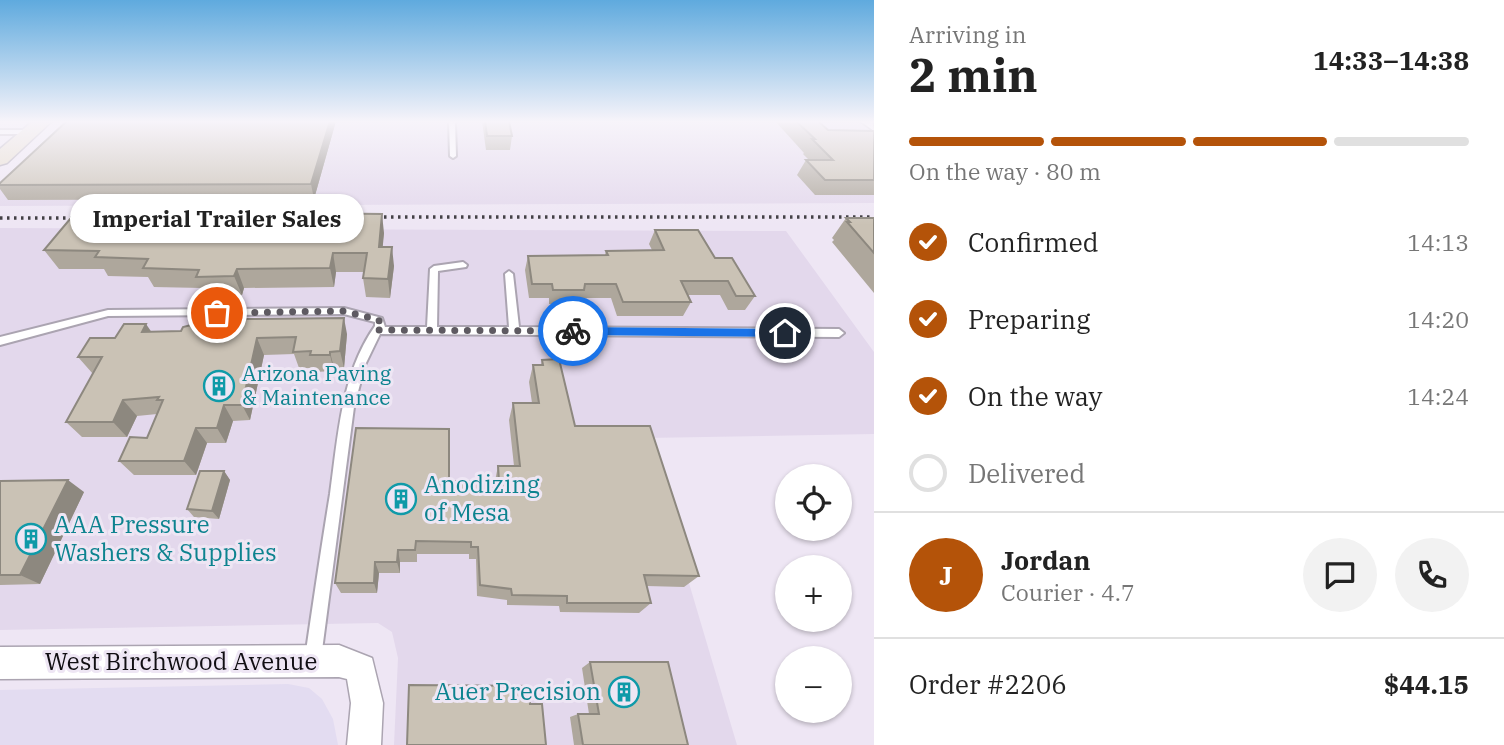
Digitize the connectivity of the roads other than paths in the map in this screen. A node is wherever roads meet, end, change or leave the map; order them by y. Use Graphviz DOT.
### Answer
graph roads {
  1 [pos="463,265"];
  2 [pos="509,274"];
  3 [pos="377,330"];
  4 [pos="432,330"];
  5 [pos="514,331"];
  6 [pos="839,334"];
  7 [pos="0,341"];
  8 [pos="312,661"];
  9 [pos="0,663"];
  10 [pos="364,745"];
  1 -- 4 [label="lane"];
  2 -- 5 [label="lane"];
  3 -- 4 [label="lane"];
  3 -- 7 [label="lane"];
  3 -- 8 [label="lane"];
  4 -- 5 [label="lane"];
  5 -- 6 [label="lane"];
  8 -- 9 [label="street, West Birchwood Avenue"];
  8 -- 10 [label="street, West Birchwood Avenue"];
}
